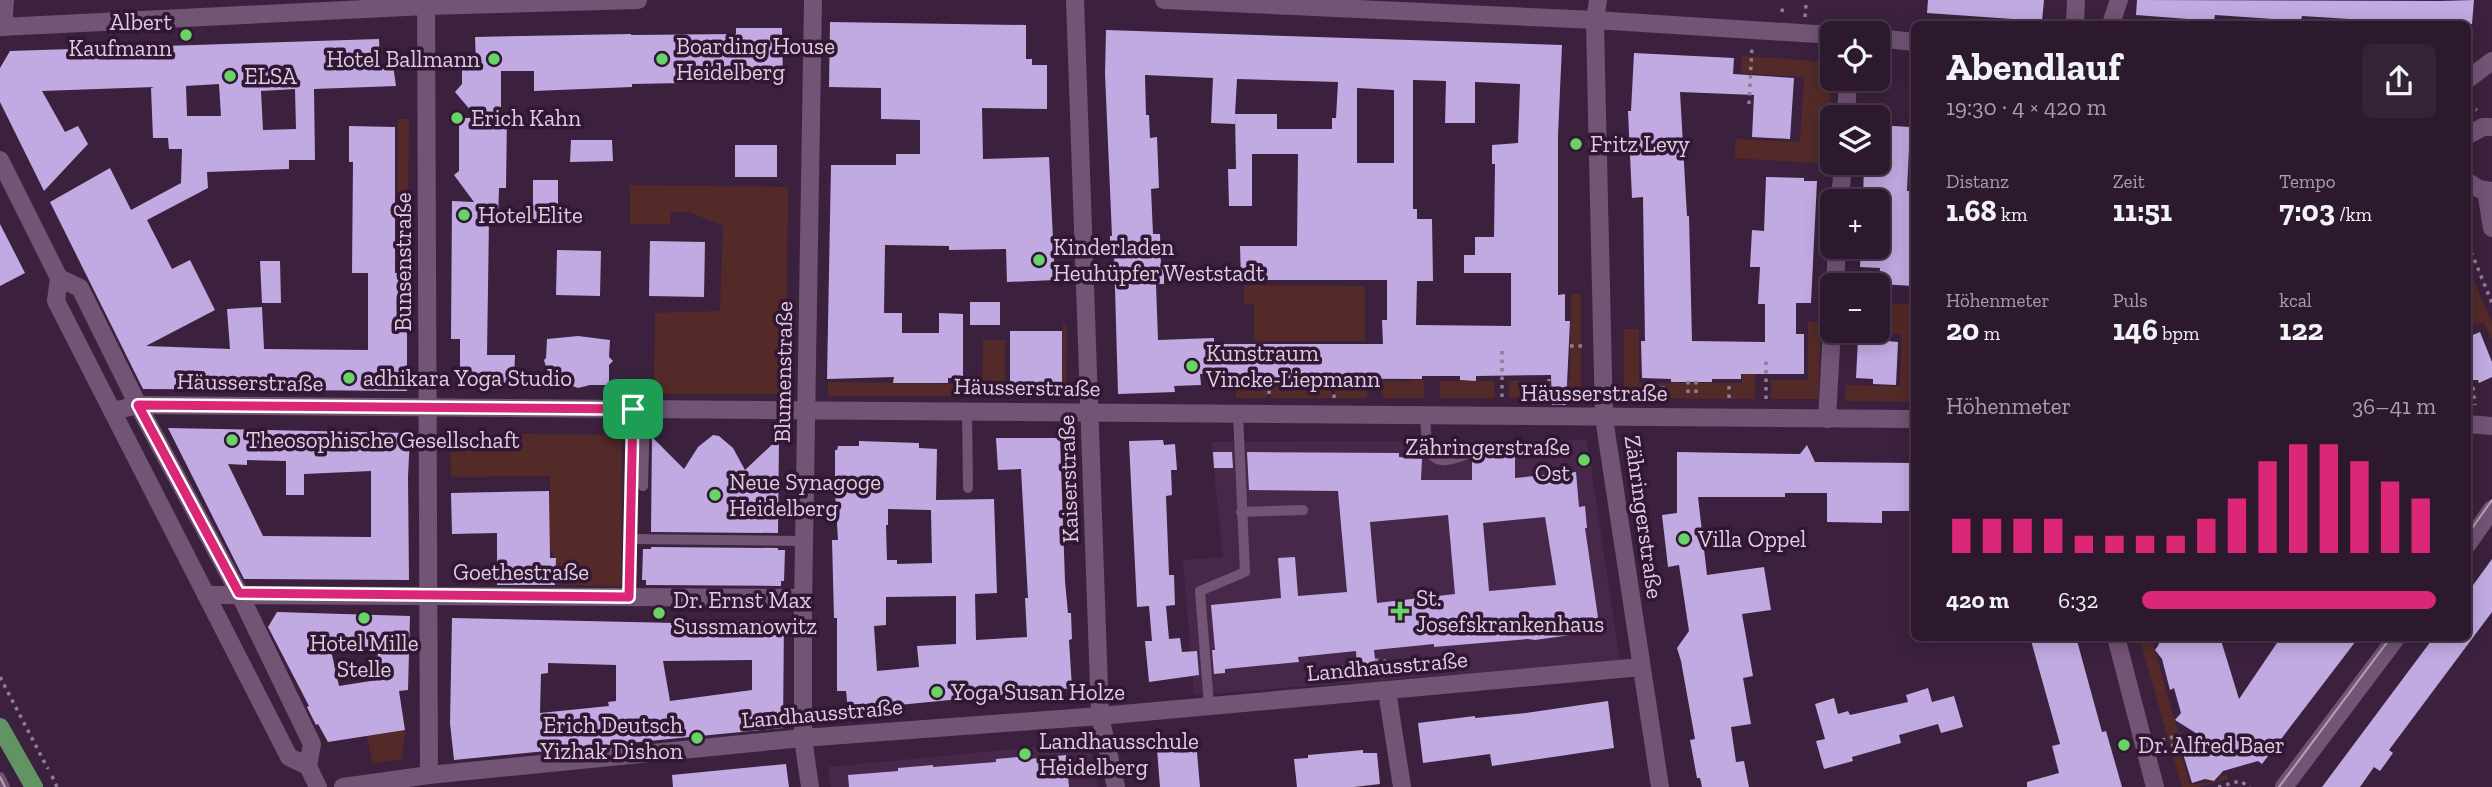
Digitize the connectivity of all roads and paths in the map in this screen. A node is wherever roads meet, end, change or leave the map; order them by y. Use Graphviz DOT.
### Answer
graph roads {
  1 [pos="5,0"];
  2 [pos="638,0"];
  3 [pos="813,0"];
  4 [pos="1075,0"];
  5 [pos="1164,0"];
  6 [pos="1598,0"];
  7 [pos="2076,0"];
  8 [pos="2119,0"];
  9 [pos="426,3"];
  10 [pos="1312,4"];
  11 [pos="1595,20"];
  12 [pos="2075,21"];
  13 [pos="2112,21"];
  14 [pos="2,27"];
  15 [pos="1754,30"];
  16 [pos="1820,34"];
  17 [pos="1890,39"];
  18 [pos="1911,42"];
  19 [pos="2492,61"];
  20 [pos="2471,77"];
  21 [pos="1749,104"];
  22 [pos="2492,127"];
  23 [pos="2471,133"];
  24 [pos="0,160"];
  25 [pos="2471,184"];
  26 [pos="2489,191"];
  27 [pos="2492,228"];
  28 [pos="2471,251"];
  29 [pos="59,278"];
  30 [pos="2492,303"];
  31 [pos="1831,343"];
  32 [pos="1502,350"];
  33 [pos="1766,359"];
  34 [pos="138,405"];
  35 [pos="428,408"];
  36 [pos="639,409"];
  37 [pos="807,409"];
  38 [pos="113,411"];
  39 [pos="967,411"];
  40 [pos="1090,412"];
  41 [pos="1238,414"];
  42 [pos="1425,416"];
  43 [pos="1502,417"];
  44 [pos="1604,418"];
  45 [pos="1766,418"];
  46 [pos="1827,419"];
  47 [pos="1911,419"];
  48 [pos="2471,424"];
  49 [pos="2492,426"];
  50 [pos="1472,452"];
  51 [pos="643,486"];
  52 [pos="968,488"];
  53 [pos="1303,510"];
  54 [pos="1241,512"];
  55 [pos="2490,515"];
  56 [pos="630,540"];
  57 [pos="2471,540"];
  58 [pos="804,541"];
  59 [pos="239,593"];
  60 [pos="205,595"];
  61 [pos="428,595"];
  62 [pos="629,597"];
  63 [pos="803,602"];
  64 [pos="2117,641"];
  65 [pos="2394,641"];
  66 [pos="1641,667"];
  67 [pos="0,678"];
  68 [pos="1387,691"];
  69 [pos="1209,705"];
  70 [pos="1100,716"];
  71 [pos="2184,734"];
  72 [pos="2,735"];
  73 [pos="803,738"];
  74 [pos="2186,742"];
  75 [pos="2152,747"];
  76 [pos="307,766"];
  77 [pos="429,775"];
  78 [pos="0,777"];
  79 [pos="5,787"];
  80 [pos="34,787"];
  81 [pos="57,787"];
  82 [pos="318,787"];
  83 [pos="343,787"];
  84 [pos="810,787"];
  85 [pos="1116,787"];
  86 [pos="1402,787"];
  87 [pos="1660,787"];
  88 [pos="2155,787"];
  89 [pos="2218,787"];
  90 [pos="2250,787"];
  91 [pos="2284,787"];
  1 -- 14 [label="street"];
  2 -- 9 [label="street"];
  3 -- 37 [label="street, Blumenstraße"];
  4 -- 40 [label="street, Kaiserstraße"];
  5 -- 10 [label="street"];
  6 -- 11 [label="street, Zähringerstraße"];
  7 -- 12 [label="street"];
  8 -- 13 [label="street"];
  9 -- 14 [label="street"];
  9 -- 35 [label="street, Bunsenstraße"];
  10 -- 11 [label="street"];
  11 -- 15 [label="street"];
  11 -- 44 [label="street, Zähringerstraße"];
  15 -- 16 [label="street"];
  15 -- 21 [label="path"];
  17 -- 18 [label="street"];
  19 -- 20 [label="street"];
  22 -- 23 [label="street"];
  24 -- 29 [label="street"];
  25 -- 26 [label="street"];
  26 -- 27 [label="street"];
  28 -- 30 [label="path"];
  29 -- 34 [label="street"];
  29 -- 38 [label="street"];
  31 -- 46 [label="street"];
  32 -- 43 [label="path"];
  33 -- 45 [label="path"];
  34 -- 35 [label="street, Häusserstraße"];
  34 -- 38 [label="street, Häusserstraße"];
  34 -- 59 [label="street"];
  35 -- 36 [label="street, Häusserstraße"];
  35 -- 61 [label="street, Bunsenstraße"];
  36 -- 37 [label="street, Häusserstraße"];
  36 -- 51 [label="lane"];
  36 -- 56 [label="lane"];
  37 -- 39 [label="street, Häusserstraße"];
  37 -- 58 [label="street, Blumenstraße"];
  38 -- 60 [label="street"];
  39 -- 40 [label="street, Häusserstraße"];
  39 -- 52 [label="lane"];
  40 -- 41 [label="street, Häusserstraße"];
  40 -- 70 [label="street, Kaiserstraße"];
  41 -- 42 [label="street, Häusserstraße"];
  41 -- 54 [label="lane"];
  42 -- 43 [label="street, Häusserstraße"];
  42 -- 50 [label="lane"];
  43 -- 44 [label="street, Häusserstraße"];
  44 -- 45 [label="street, Häusserstraße"];
  44 -- 66 [label="street, Zähringerstraße"];
  45 -- 46 [label="street, Häusserstraße"];
  46 -- 47 [label="street, Häusserstraße"];
  48 -- 49 [label="street"];
  53 -- 54 [label="lane"];
  54 -- 69 [label="lane"];
  55 -- 57 [label="street"];
  56 -- 58 [label="lane"];
  56 -- 62 [label="lane"];
  58 -- 63 [label="street, Blumenstraße"];
  59 -- 60 [label="street, Goethestraße"];
  59 -- 61 [label="street, Goethestraße"];
  59 -- 76 [label="street"];
  60 -- 76 [label="street"];
  61 -- 62 [label="street, Goethestraße"];
  61 -- 77 [label="street, Bunsenstraße"];
  62 -- 63 [label="street, Goethestraße"];
  63 -- 73 [label="street, Blumenstraße"];
  64 -- 75 [label="street"];
  65 -- 91 [label="street"];
  66 -- 68 [label="street, Landhausstraße"];
  66 -- 87 [label="street, Zähringerstraße"];
  67 -- 81 [label="path"];
  68 -- 69 [label="street, Landhausstraße"];
  68 -- 86 [label="street"];
  69 -- 70 [label="street, Landhausstraße"];
  70 -- 73 [label="street, Landhausstraße"];
  70 -- 85 [label="street, Kaiserstraße"];
  71 -- 75 [label="path"];
  72 -- 80 [label="main road"];
  73 -- 77 [label="street, Landhausstraße"];
  73 -- 84 [label="street, Blumenstraße"];
  74 -- 75 [label="path"];
  75 -- 88 [label="street"];
  76 -- 82 [label="street"];
  77 -- 83 [label="street, Landhausstraße"];
  78 -- 79 [label="lane"];
  89 -- 90 [label="path"];
}
